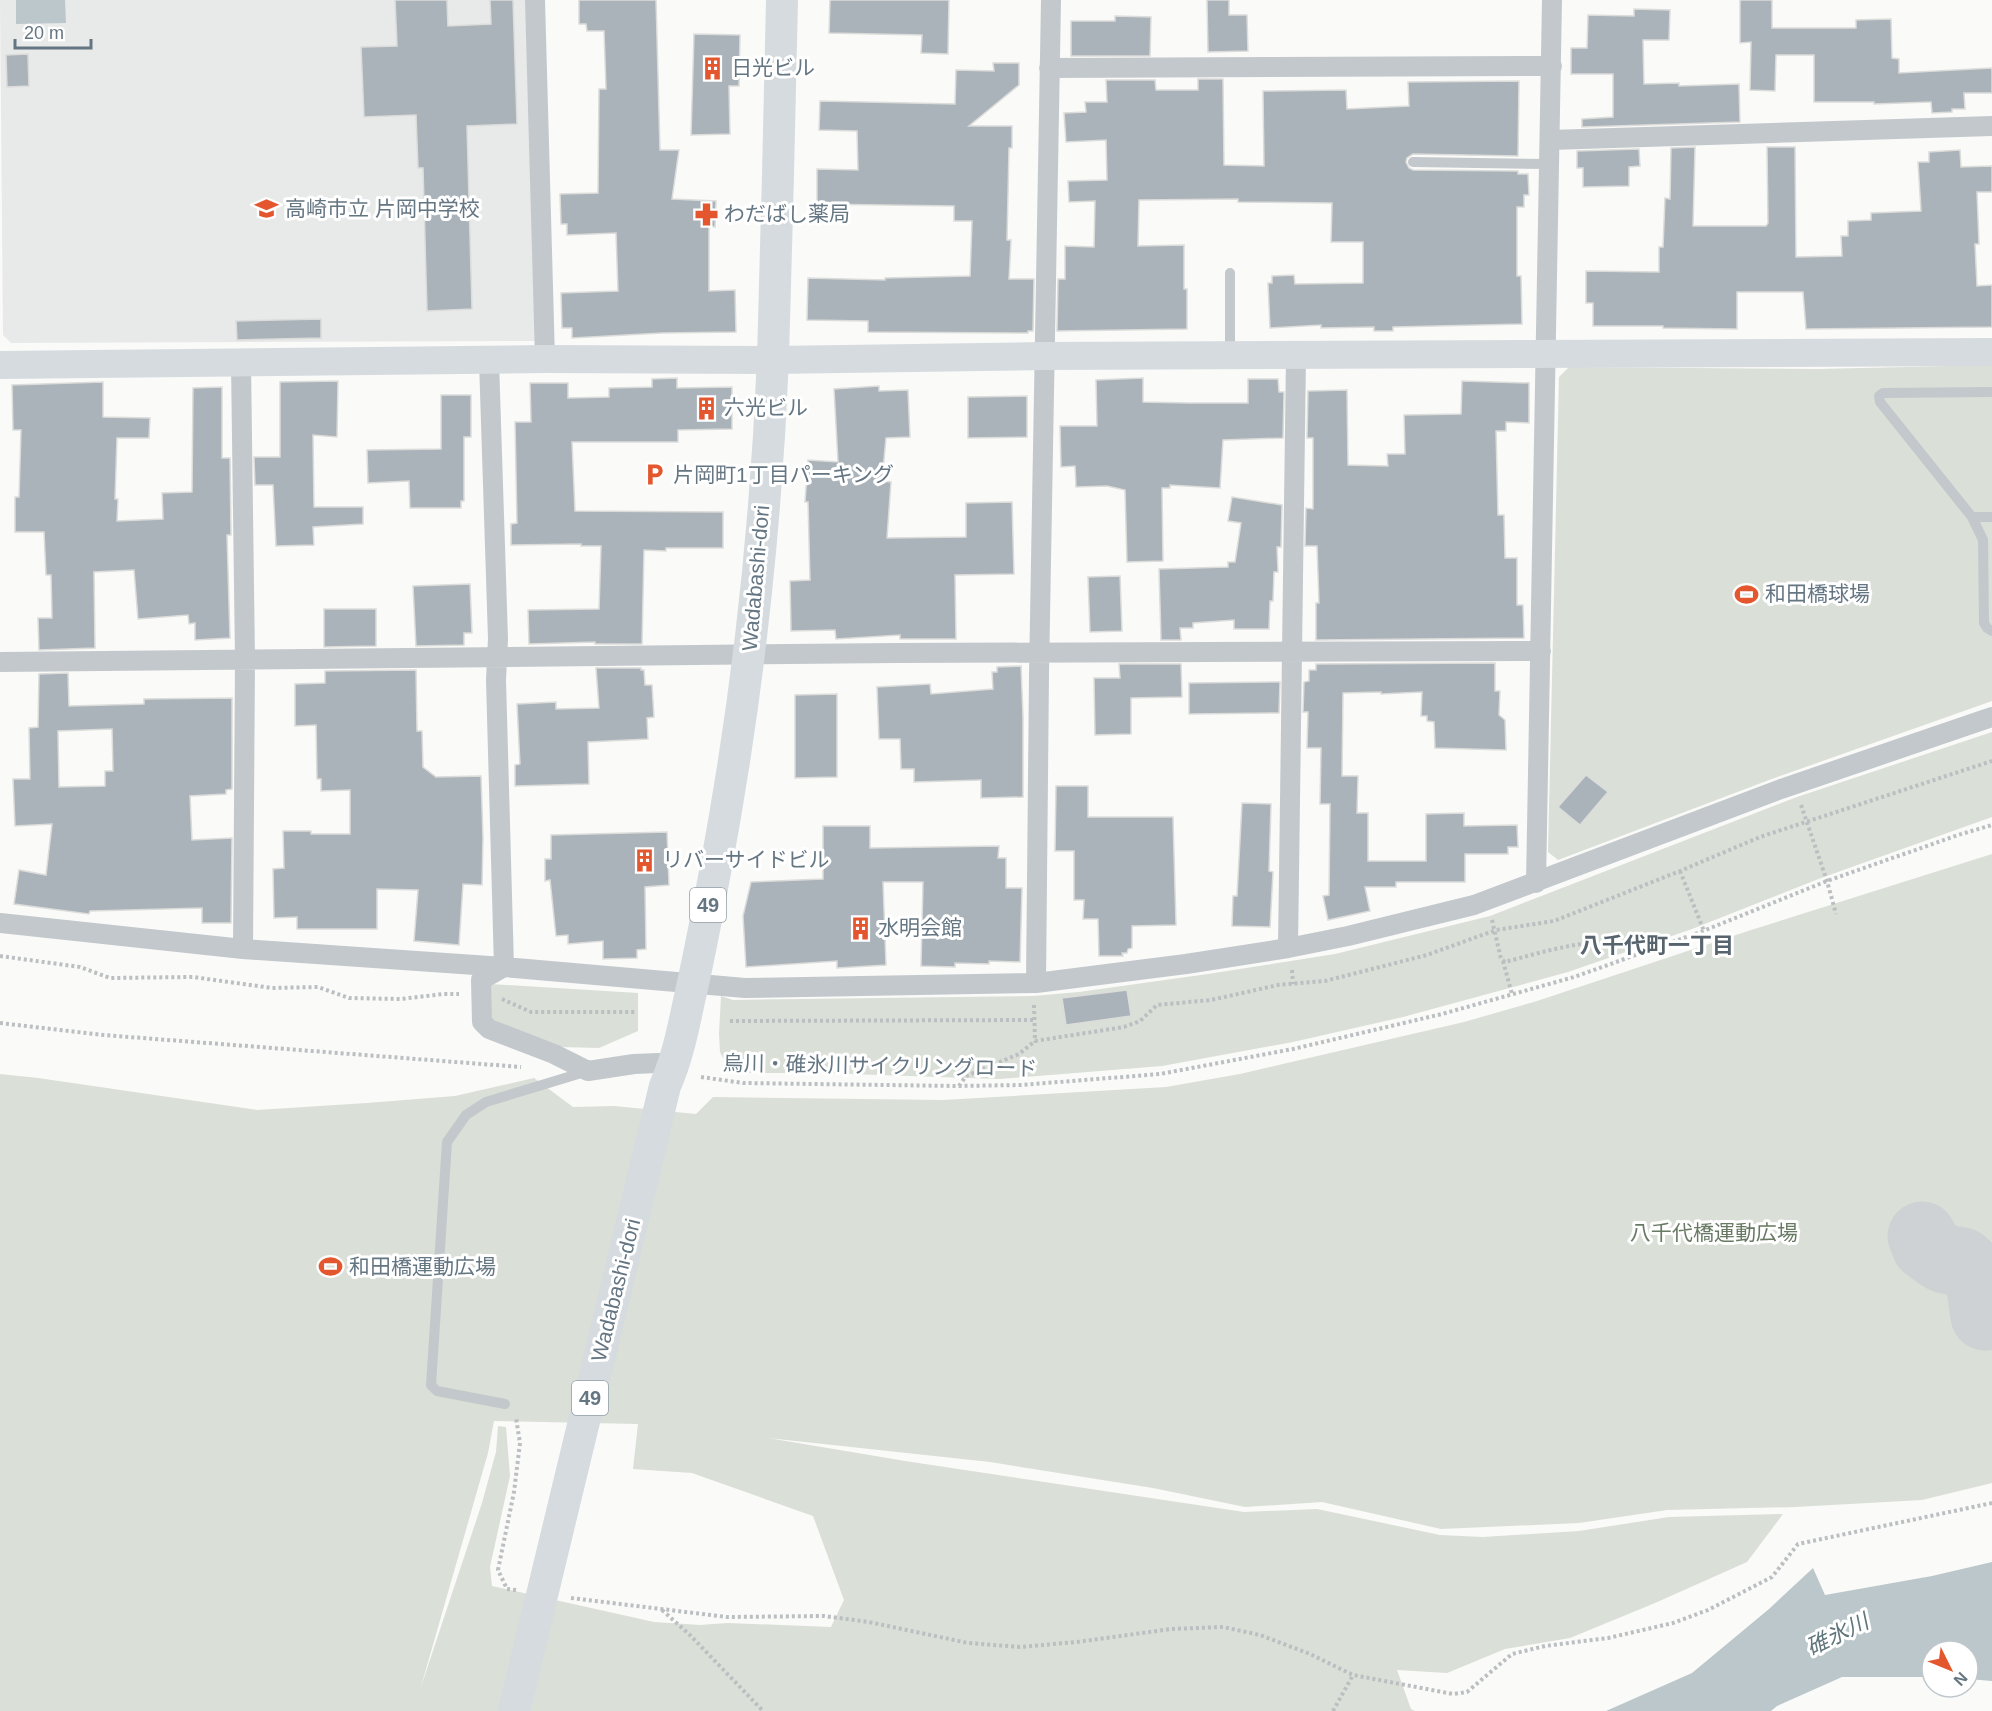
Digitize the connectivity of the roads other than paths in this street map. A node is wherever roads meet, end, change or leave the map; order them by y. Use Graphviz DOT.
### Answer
graph roads {
  1 [pos="535,0"];
  2 [pos="782,0"];
  3 [pos="1051,0"];
  4 [pos="1552,0"];
  5 [pos="1552,66"];
  6 [pos="1049,68"];
  7 [pos="1992,126"];
  8 [pos="1550,140"];
  9 [pos="1413,162"];
  10 [pos="1549,164"];
  11 [pos="1230,273"];
  12 [pos="1992,352"];
  13 [pos="1545,354"];
  14 [pos="1046,356"];
  15 [pos="1230,356"];
  16 [pos="1296,356"];
  17 [pos="545,359"];
  18 [pos="773,360"];
  19 [pos="489,361"];
  20 [pos="241,363"];
  21 [pos="0,365"];
  22 [pos="1992,392"];
  23 [pos="1972,517"];
  24 [pos="1992,517"];
  25 [pos="1992,631"];
  26 [pos="1541,651"];
  27 [pos="1293,652"];
  28 [pos="1040,653"];
  29 [pos="749,656"];
  30 [pos="497,657"];
  31 [pos="245,660"];
  32 [pos="0,663"];
  33 [pos="1992,717"];
  34 [pos="1536,883"];
  35 [pos="0,923"];
  36 [pos="243,948"];
  37 [pos="1288,948"];
  38 [pos="504,967"];
  39 [pos="1036,983"];
  40 [pos="588,1071"];
  41 [pos="680,1076"];
  42 [pos="505,1404"];
  43 [pos="514,1711"];
  1 -- 17 [label="street"];
  2 -- 18 [label="main road, Wadabashi-dori / 49"];
  3 -- 6 [label="street"];
  4 -- 5 [label="street"];
  5 -- 6 [label="street"];
  5 -- 8 [label="street"];
  6 -- 14 [label="street"];
  7 -- 8 [label="street"];
  8 -- 10 [label="street"];
  9 -- 10 [label="lane"];
  10 -- 13 [label="street"];
  11 -- 15 [label="lane"];
  12 -- 13 [label="street"];
  13 -- 16 [label="street"];
  13 -- 26 [label="street"];
  14 -- 15 [label="street"];
  14 -- 18 [label="street"];
  14 -- 28 [label="street"];
  15 -- 16 [label="street"];
  16 -- 27 [label="street"];
  17 -- 18 [label="street"];
  17 -- 19 [label="street"];
  18 -- 29 [label="main road, Wadabashi-dori / 49"];
  19 -- 20 [label="street"];
  19 -- 30 [label="street"];
  20 -- 21 [label="street"];
  20 -- 31 [label="street"];
  22 -- 23 [label="lane"];
  23 -- 24 [label="lane"];
  23 -- 25 [label="lane"];
  26 -- 27 [label="street"];
  26 -- 34 [label="street"];
  27 -- 28 [label="street"];
  27 -- 37 [label="street"];
  28 -- 29 [label="street"];
  28 -- 39 [label="street"];
  29 -- 30 [label="street"];
  29 -- 41 [label="main road, Wadabashi-dori / 49"];
  30 -- 31 [label="street"];
  30 -- 38 [label="street"];
  31 -- 32 [label="street"];
  31 -- 36 [label="street"];
  33 -- 34 [label="street"];
  34 -- 37 [label="street"];
  35 -- 36 [label="street"];
  36 -- 38 [label="street"];
  37 -- 39 [label="street"];
  38 -- 39 [label="street"];
  38 -- 40 [label="street"];
  40 -- 41 [label="street"];
  40 -- 42 [label="lane"];
  41 -- 43 [label="main road, Wadabashi-dori / 49"];
}
